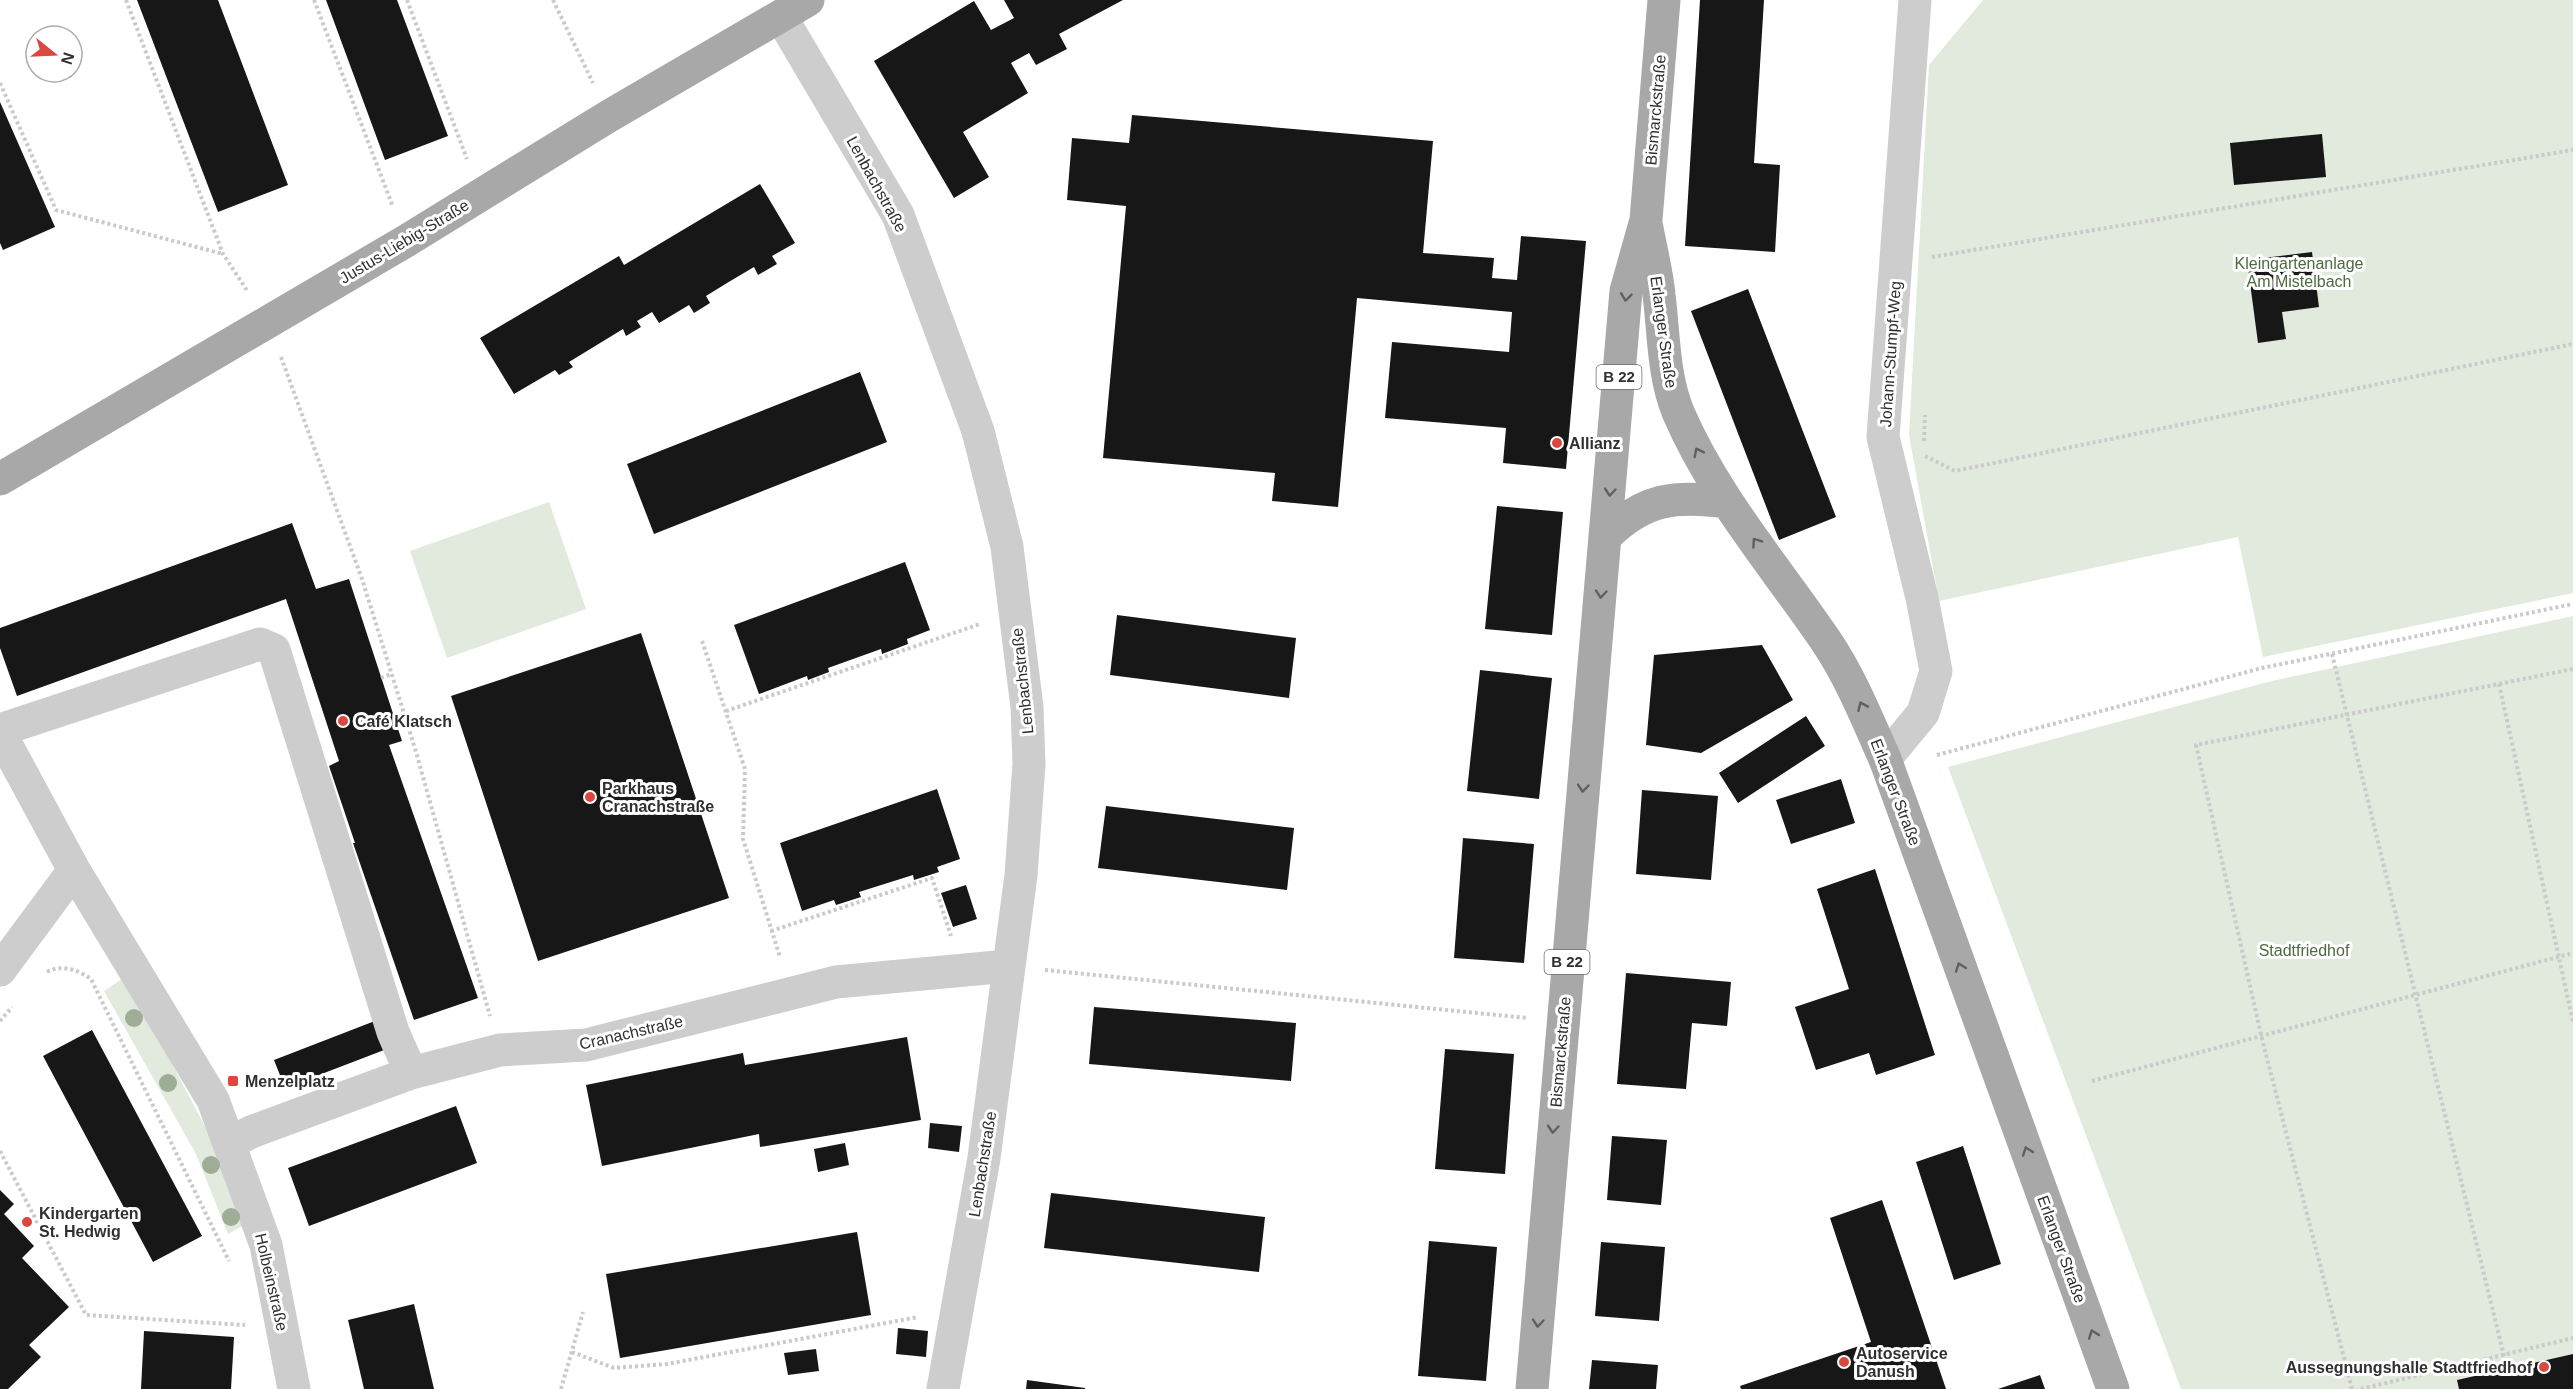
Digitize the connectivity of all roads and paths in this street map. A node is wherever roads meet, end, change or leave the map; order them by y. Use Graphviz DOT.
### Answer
graph roads {
  1 [pos="126,0"];
  2 [pos="314,0"];
  3 [pos="407,0"];
  4 [pos="553,0"];
  5 [pos="808,0"];
  6 [pos="1665,0"];
  7 [pos="1915,0"];
  8 [pos="781,17"];
  9 [pos="0,83"];
  10 [pos="609,116"];
  11 [pos="2573,150"];
  12 [pos="481,195"];
  13 [pos="1646,220"];
  14 [pos="406,241"];
  15 [pos="223,254"];
  16 [pos="1929,257"];
  17 [pos="268,321"];
  18 [pos="2573,345"];
  19 [pos="1925,409"];
  20 [pos="1924,444"];
  21 [pos="1924,455"];
  22 [pos="0,479"];
  23 [pos="1727,502"];
  24 [pos="1606,536"];
  25 [pos="2573,604"];
  26 [pos="1015,612"];
  27 [pos="702,641"];
  28 [pos="2332,654"];
  29 [pos="2573,669"];
  30 [pos="392,674"];
  31 [pos="381,678"];
  32 [pos="2499,684"];
  33 [pos="726,711"];
  34 [pos="2347,714"];
  35 [pos="0,731"];
  36 [pos="1885,759"];
  37 [pos="74,870"];
  38 [pos="771,931"];
  39 [pos="2573,953"];
  40 [pos="2557,957"];
  41 [pos="1008,966"];
  42 [pos="0,970"];
  43 [pos="962,970"];
  44 [pos="45,973"];
  45 [pos="792,993"];
  46 [pos="2417,994"];
  47 [pos="13,1005"];
  48 [pos="0,1021"];
  49 [pos="1562,1022"];
  50 [pos="2573,1022"];
  51 [pos="2261,1035"];
  52 [pos="500,1050"];
  53 [pos="411,1073"];
  54 [pos="2092,1081"];
  55 [pos="229,1144"];
  56 [pos="0,1151"];
  57 [pos="230,1263"];
  58 [pos="957,1310"];
  59 [pos="583,1312"];
  60 [pos="250,1325"];
  61 [pos="2573,1338"];
  62 [pos="572,1352"];
  63 [pos="2504,1356"];
  64 [pos="294,1389"];
  65 [pos="561,1389"];
  66 [pos="944,1389"];
  67 [pos="1532,1389"];
  68 [pos="2113,1389"];
  69 [pos="2352,1389"];
  70 [pos="2361,1389"];
  1 -- 15 [label="path"];
  2 -- 14 [label="path"];
  3 -- 12 [label="path"];
  4 -- 10 [label="path"];
  5 -- 8 [label="main road, Justus-Liebig-Straße"];
  6 -- 13 [label="main road, Bismarckstraße / B 22"];
  7 -- 36 [label="street, Johann-Stumpf-Weg"];
  8 -- 10 [label="main road, Justus-Liebig-Straße"];
  8 -- 26 [label="street, Lenbachstraße"];
  9 -- 15 [label="path"];
  10 -- 12 [label="main road, Justus-Liebig-Straße"];
  11 -- 16 [label="path"];
  12 -- 14 [label="main road, Justus-Liebig-Straße"];
  23 -- 13 [label="main road, Erlanger Straße / B 22, one-way"];
  13 -- 24 [label="main road, B 22, one-way"];
  14 -- 17 [label="main road, Justus-Liebig-Straße"];
  15 -- 17 [label="path"];
  17 -- 22 [label="main road, Justus-Liebig-Straße"];
  17 -- 30 [label="path"];
  18 -- 21 [label="path"];
  19 -- 20 [label="path"];
  23 -- 24 [label="main road"];
  36 -- 23 [label="main road, Erlanger Straße / B 22, one-way"];
  24 -- 49 [label="main road, Bismarckstraße / B 22, one-way"];
  25 -- 28 [label="path"];
  26 -- 33 [label="path"];
  26 -- 41 [label="street, Lenbachstraße"];
  27 -- 33 [label="path"];
  28 -- 34 [label="path"];
  28 -- 36 [label="path"];
  29 -- 32 [label="path"];
  30 -- 31 [label="path"];
  30 -- 52 [label="path"];
  32 -- 34 [label="path"];
  32 -- 40 [label="path"];
  33 -- 38 [label="path"];
  34 -- 46 [label="path"];
  34 -- 51 [label="path"];
  35 -- 37 [label="street"];
  35 -- 53 [label="street"];
  68 -- 36 [label="main road, Erlanger Straße / B 22, one-way"];
  37 -- 42 [label="street"];
  37 -- 55 [label="street"];
  38 -- 43 [label="path"];
  38 -- 45 [label="path"];
  39 -- 40 [label="path"];
  40 -- 46 [label="path"];
  40 -- 50 [label="path"];
  41 -- 43 [label="street, Cranachstraße"];
  41 -- 49 [label="path"];
  41 -- 58 [label="street, Lenbachstraße"];
  43 -- 45 [label="street, Cranachstraße"];
  44 -- 57 [label="path"];
  45 -- 52 [label="street, Cranachstraße"];
  46 -- 51 [label="path"];
  46 -- 63 [label="path"];
  47 -- 48 [label="path"];
  49 -- 67 [label="main road, Bismarckstraße / B 22, one-way"];
  51 -- 54 [label="path"];
  51 -- 69 [label="path"];
  52 -- 53 [label="street, Cranachstraße"];
  53 -- 55 [label="street, Cranachstraße"];
  55 -- 64 [label="street, Holbeinstraße"];
  56 -- 60 [label="path"];
  58 -- 62 [label="path"];
  58 -- 66 [label="street, Lenbachstraße"];
  59 -- 62 [label="path"];
  61 -- 63 [label="path"];
  62 -- 65 [label="path"];
  63 -- 70 [label="path"];
}
